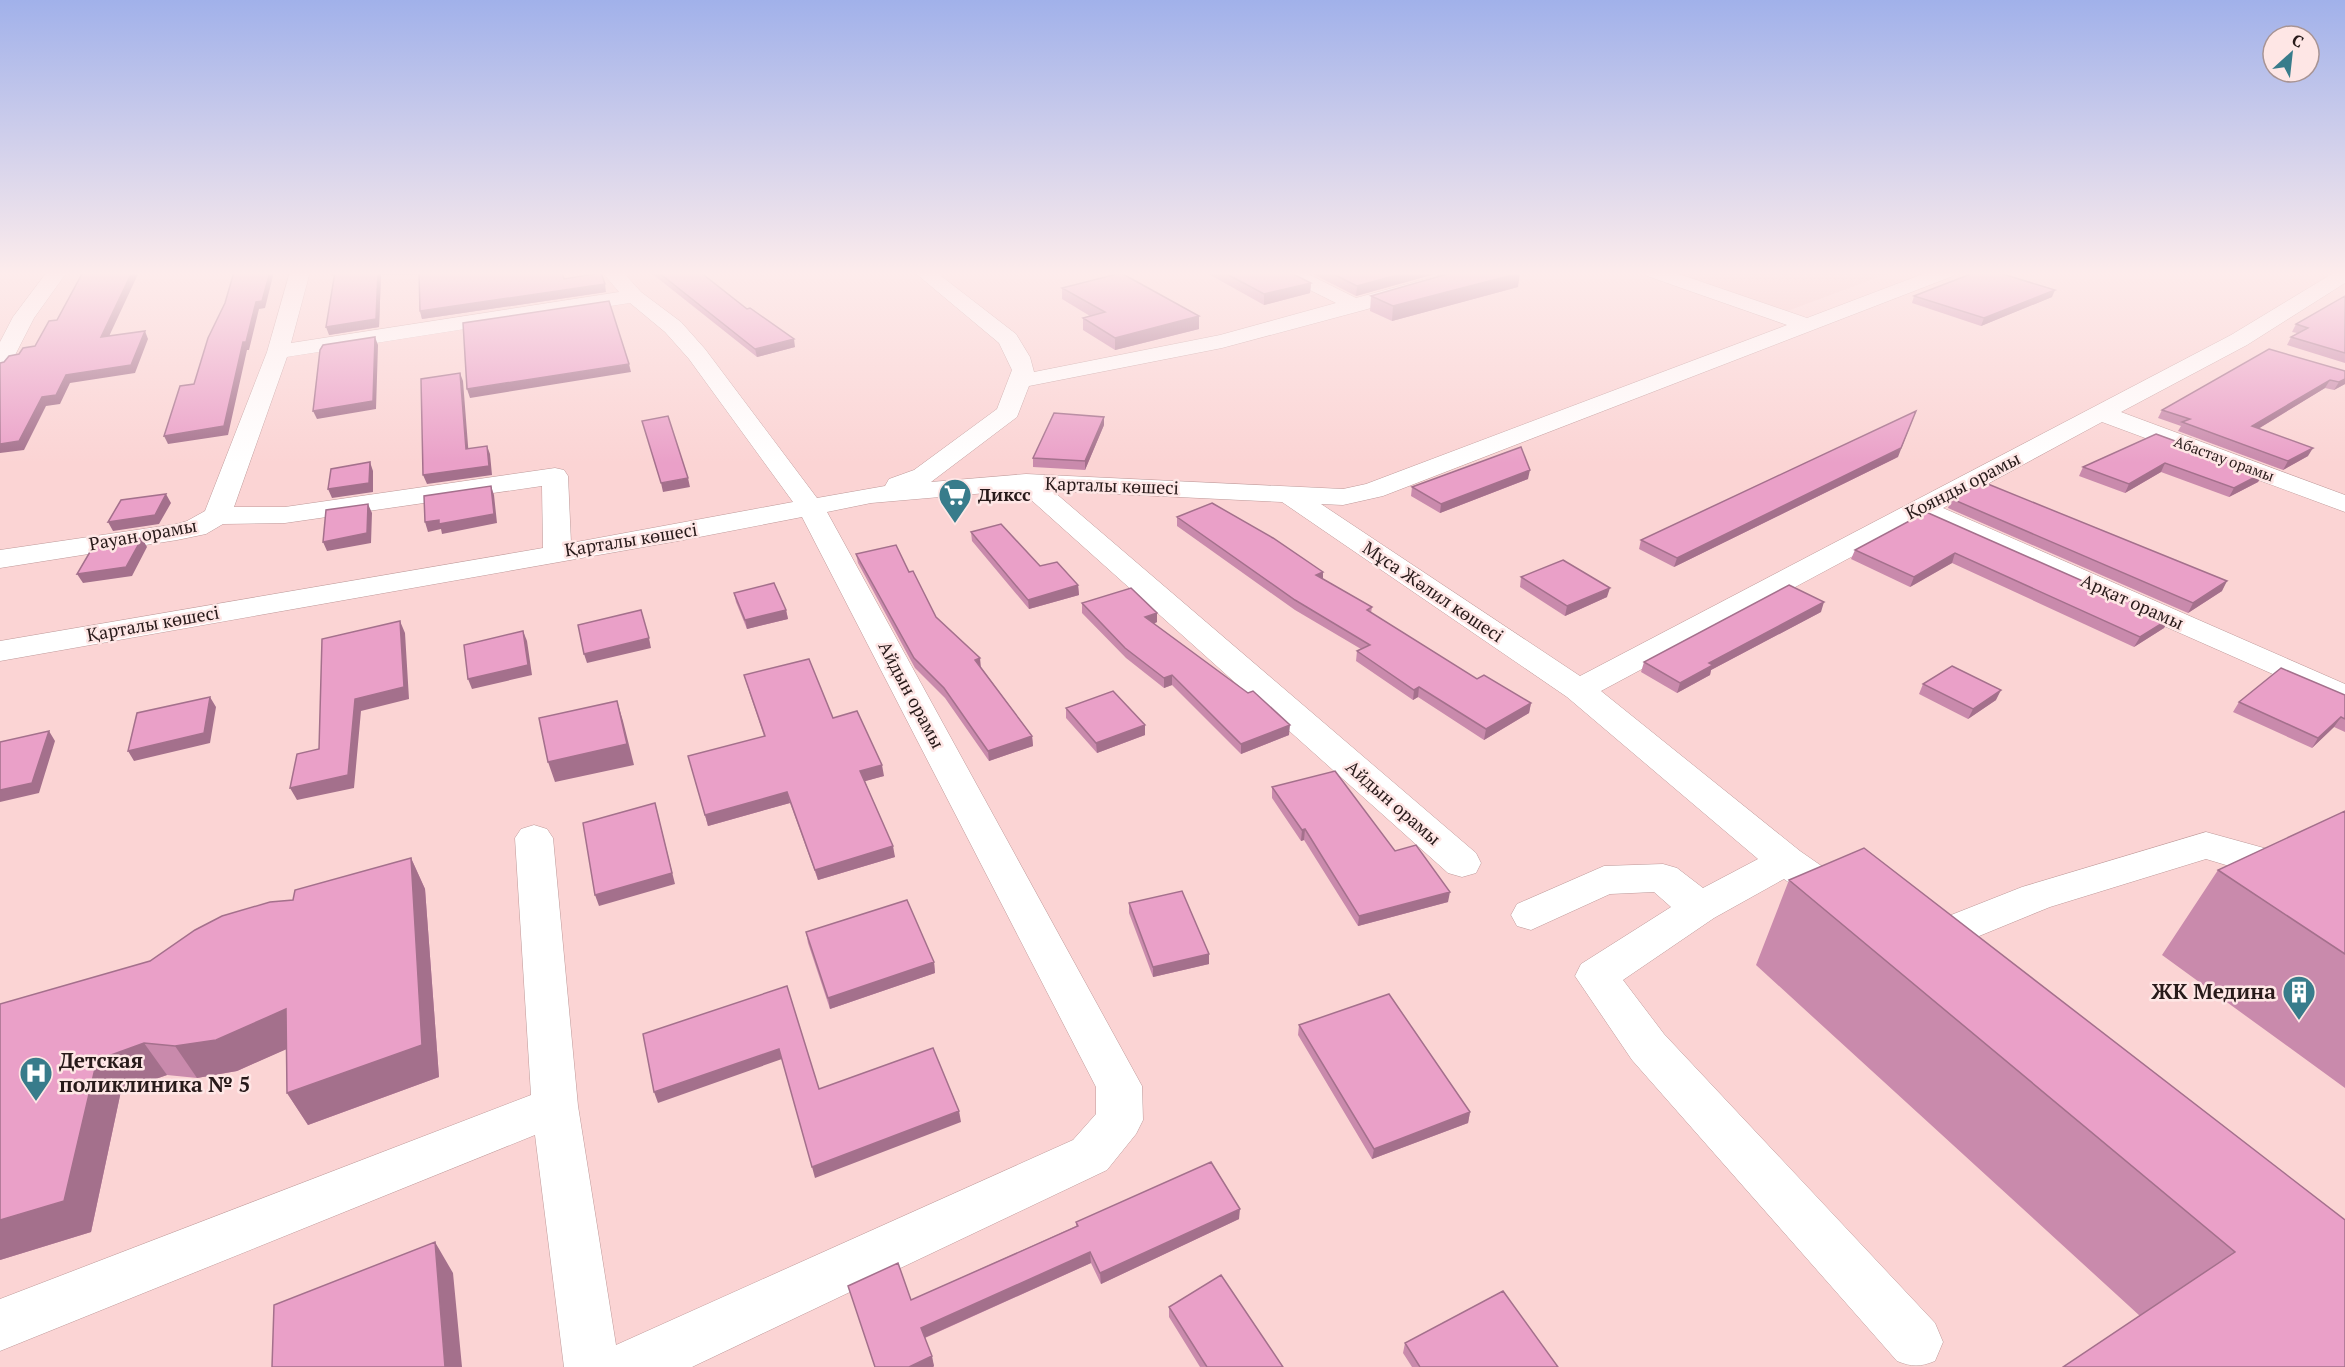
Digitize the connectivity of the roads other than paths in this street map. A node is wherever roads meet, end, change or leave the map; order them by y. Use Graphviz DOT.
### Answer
graph roads {
  1 [pos="14,336"];
  2 [pos="282,336"];
  3 [pos="381,336"];
  4 [pos="681,336"];
  5 [pos="1004,336"];
  6 [pos="1242,336"];
  7 [pos="1774,336"];
  8 [pos="2245,336"];
  9 [pos="2239,340"];
  10 [pos="2271,350"];
  11 [pos="278,352"];
  12 [pos="0,363"];
  13 [pos="1021,381"];
  14 [pos="2103,414"];
  15 [pos="1026,482"];
  16 [pos="1287,494"];
  17 [pos="871,495"];
  18 [pos="2345,504"];
  19 [pos="812,508"];
  20 [pos="1920,508"];
  21 [pos="217,516"];
  22 [pos="557,552"];
  23 [pos="0,559"];
  24 [pos="0,651"];
  25 [pos="1579,690"];
  26 [pos="2345,696"];
  27 [pos="534,838"];
  28 [pos="1786,861"];
  29 [pos="1462,863"];
  30 [pos="2345,889"];
  31 [pos="1700,908"];
  32 [pos="1531,915"];
  33 [pos="1891,934"];
  34 [pos="1945,979"];
  35 [pos="555,1106"];
  36 [pos="0,1325"];
  37 [pos="1916,1342"];
  38 [pos="592,1367"];
  39 [pos="632,1367"];
  1 -- 12 [label="street"];
  2 -- 11 [label="street, Рауан орамы"];
  3 -- 11 [label="street"];
  4 -- 19 [label="street, Айдын орамы"];
  5 -- 13 [label="street"];
  6 -- 13 [label="street"];
  7 -- 16 [label="street, Қарталы көшесі"];
  8 -- 9 [label="street, Қоянды орамы"];
  9 -- 10 [label="street"];
  9 -- 14 [label="street, Қоянды орамы"];
  11 -- 21 [label="street, Рауан орамы"];
  13 -- 17 [label="street"];
  14 -- 18 [label="street, Абастау орамы"];
  14 -- 20 [label="street, Қоянды орамы"];
  15 -- 16 [label="street, Қарталы көшесі"];
  15 -- 17 [label="street, Қарталы көшесі"];
  15 -- 29 [label="street, Айдын орамы"];
  16 -- 25 [label="street, Мұса Жәлил көшесі"];
  17 -- 19 [label="street, Қарталы көшесі"];
  19 -- 22 [label="street, Қарталы көшесі"];
  19 -- 39 [label="street, Айдын орамы"];
  20 -- 25 [label="street, Қоянды орамы"];
  20 -- 26 [label="street, Арқат орамы"];
  21 -- 22 [label="street"];
  21 -- 23 [label="street, Рауан орамы"];
  22 -- 24 [label="street, Қарталы көшесі"];
  25 -- 28 [label="street, Мұса Жәлил көшесі"];
  27 -- 35 [label="street"];
  28 -- 31 [label="street"];
  28 -- 33 [label="street, Мұса Жәлил көшесі"];
  30 -- 33 [label="street"];
  31 -- 32 [label="street"];
  31 -- 37 [label="street"];
  33 -- 34 [label="street, Мұса Жәлил көшесі"];
  35 -- 36 [label="street"];
  35 -- 38 [label="street"];
}
